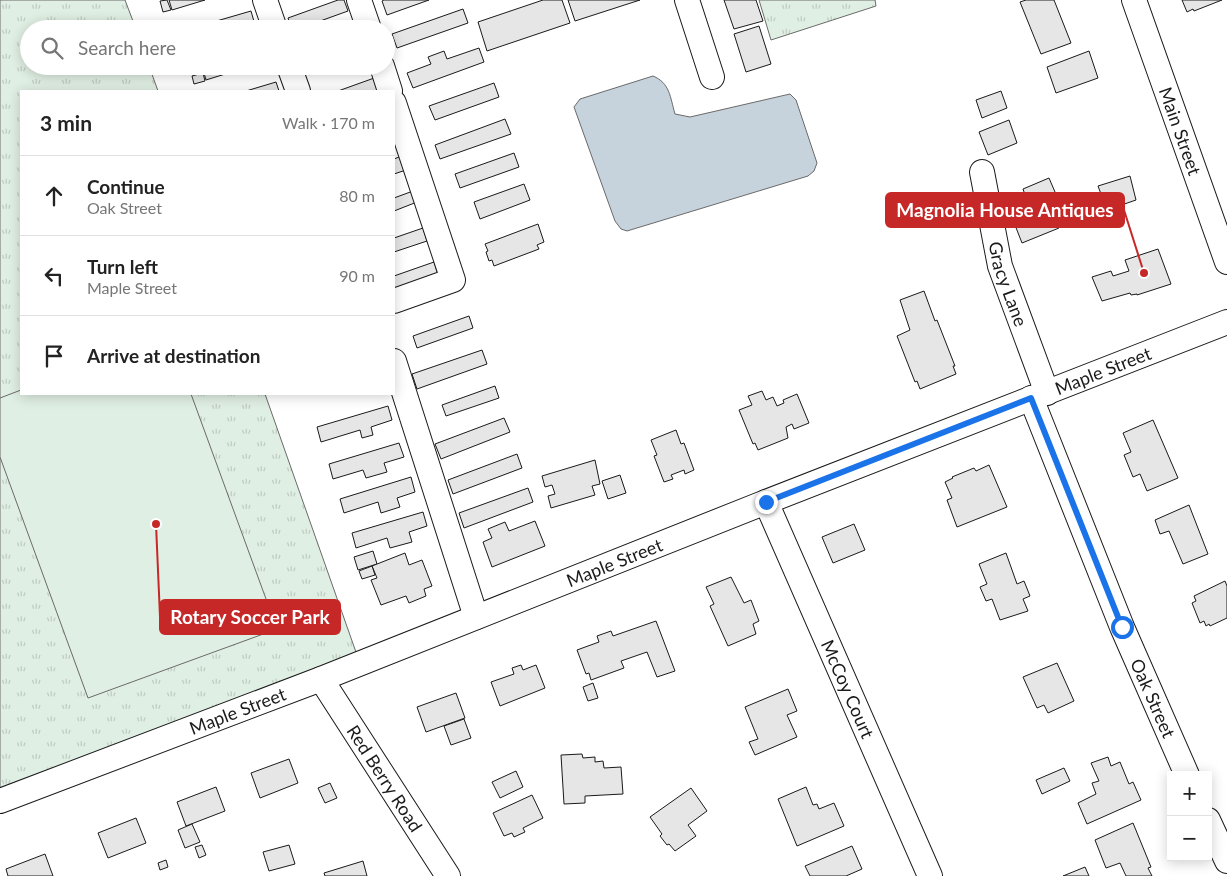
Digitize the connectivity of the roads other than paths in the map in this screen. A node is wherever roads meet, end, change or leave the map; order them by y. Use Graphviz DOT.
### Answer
graph roads {
  1 [pos="265,0"];
  2 [pos="359,0"];
  3 [pos="687,0"];
  4 [pos="1134,0"];
  5 [pos="272,20"];
  6 [pos="366,20"];
  7 [pos="292,75"];
  8 [pos="385,75"];
  9 [pos="712,77"];
  10 [pos="298,90"];
  11 [pos="390,90"];
  12 [pos="395,106"];
  13 [pos="982,172"];
  14 [pos="1227,262"];
  15 [pos="395,301"];
  16 [pos="1227,322"];
  17 [pos="395,363"];
  18 [pos="1039,396"];
  19 [pos="766,502"];
  20 [pos="476,616"];
  21 [pos="321,679"];
  22 [pos="1185,771"];
  23 [pos="0,801"];
  24 [pos="1212,829"];
  25 [pos="1227,861"];
  26 [pos="448,876"];
  27 [pos="930,876"];
  1 -- 5 [label="street"];
  2 -- 6 [label="street"];
  3 -- 9 [label="street"];
  4 -- 14 [label="street, Main Street"];
  7 -- 10 [label="street"];
  8 -- 11 [label="street"];
  12 -- 15 [label="street"];
  13 -- 18 [label="street, Gracy Lane"];
  16 -- 18 [label="street, Maple Street"];
  17 -- 20 [label="street"];
  18 -- 19 [label="street, Maple Street"];
  18 -- 22 [label="street, Oak Street"];
  19 -- 20 [label="street, Maple Street"];
  19 -- 27 [label="street, McCoy Court"];
  20 -- 21 [label="street, Maple Street"];
  21 -- 23 [label="street, Maple Street"];
  21 -- 26 [label="street, Red Berry Road"];
  24 -- 25 [label="street"];
}
